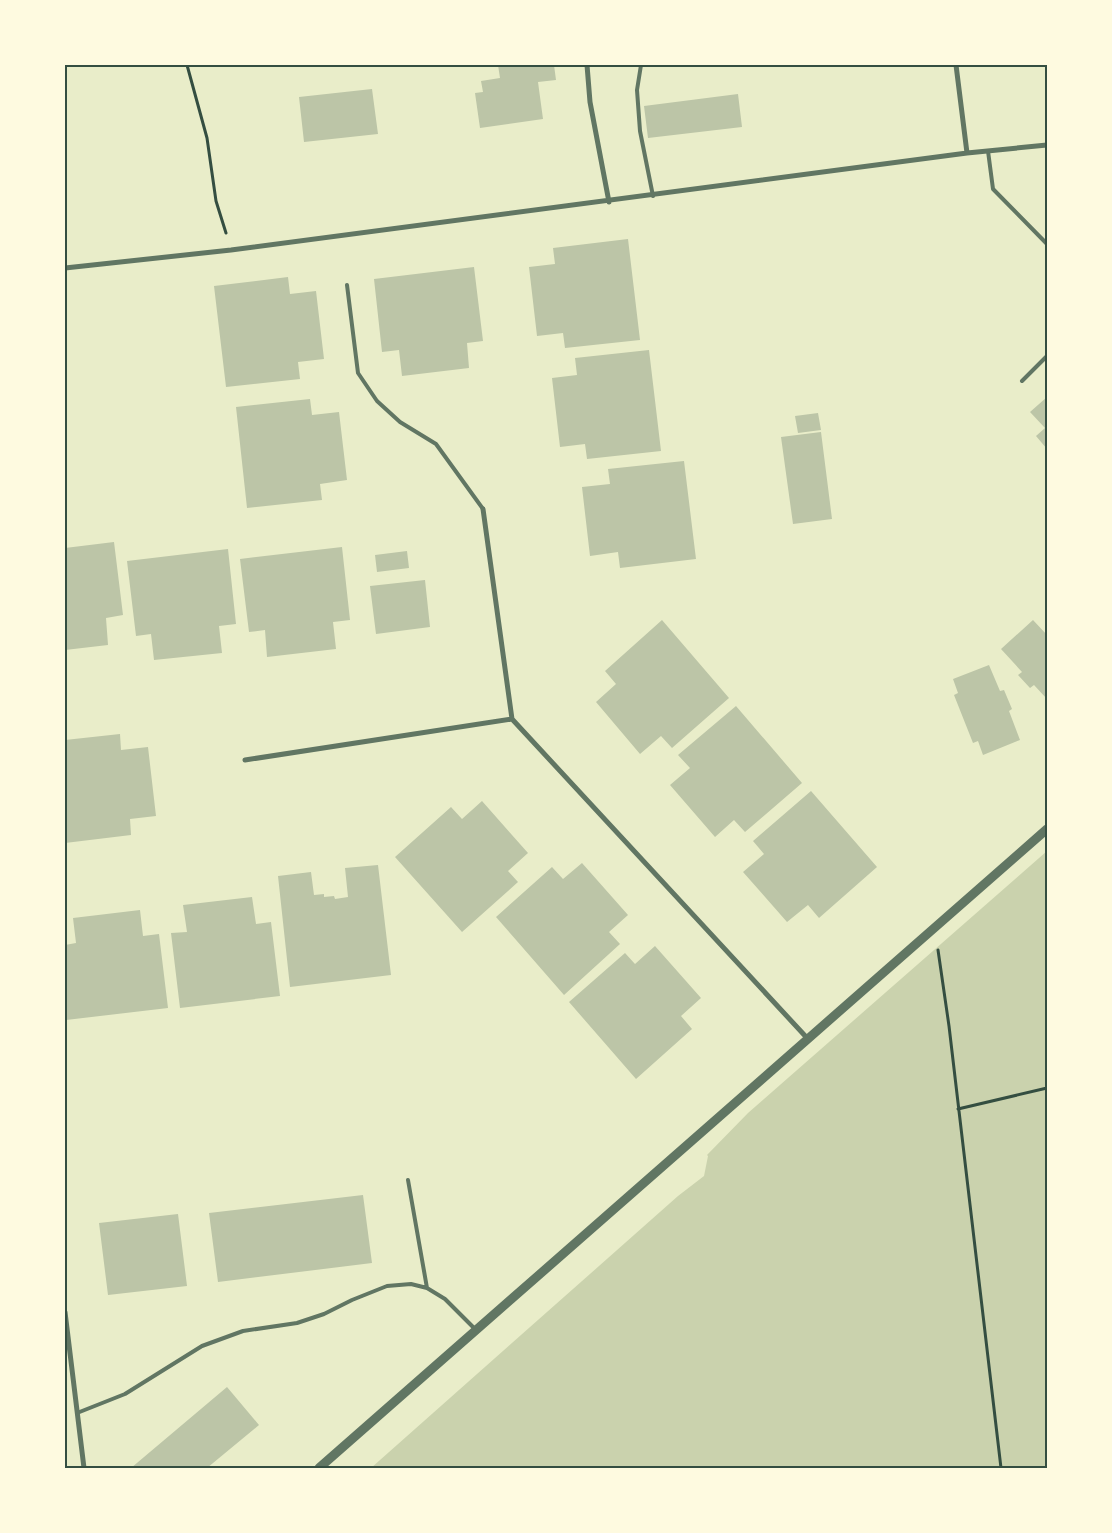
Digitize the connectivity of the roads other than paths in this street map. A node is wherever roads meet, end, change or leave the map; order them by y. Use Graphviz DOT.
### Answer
graph roads {
  1 [pos="587,65"];
  2 [pos="641,65"];
  3 [pos="956,65"];
  4 [pos="1047,145"];
  5 [pos="988,151"];
  6 [pos="967,154"];
  7 [pos="653,196"];
  8 [pos="610,202"];
  9 [pos="1047,244"];
  10 [pos="65,268"];
  11 [pos="347,285"];
  12 [pos="1047,356"];
  13 [pos="1022,381"];
  14 [pos="483,509"];
  15 [pos="512,719"];
  16 [pos="244,760"];
  17 [pos="1047,829"];
  18 [pos="808,1039"];
  19 [pos="408,1180"];
  20 [pos="427,1288"];
  21 [pos="65,1312"];
  22 [pos="476,1330"];
  23 [pos="77,1413"];
  24 [pos="84,1468"];
  25 [pos="319,1468"];
  1 -- 8 [label="street"];
  2 -- 7 [label="lane"];
  3 -- 6 [label="street"];
  4 -- 5 [label="street"];
  5 -- 6 [label="street"];
  5 -- 9 [label="lane"];
  6 -- 7 [label="street"];
  7 -- 8 [label="street"];
  8 -- 10 [label="street"];
  11 -- 14 [label="lane"];
  12 -- 13 [label="lane"];
  14 -- 15 [label="street"];
  15 -- 16 [label="street"];
  15 -- 18 [label="street"];
  17 -- 18 [label="street"];
  18 -- 22 [label="street"];
  19 -- 20 [label="lane"];
  20 -- 22 [label="lane"];
  20 -- 23 [label="lane"];
  21 -- 23 [label="street"];
  22 -- 25 [label="street"];
  23 -- 24 [label="street"];
}
